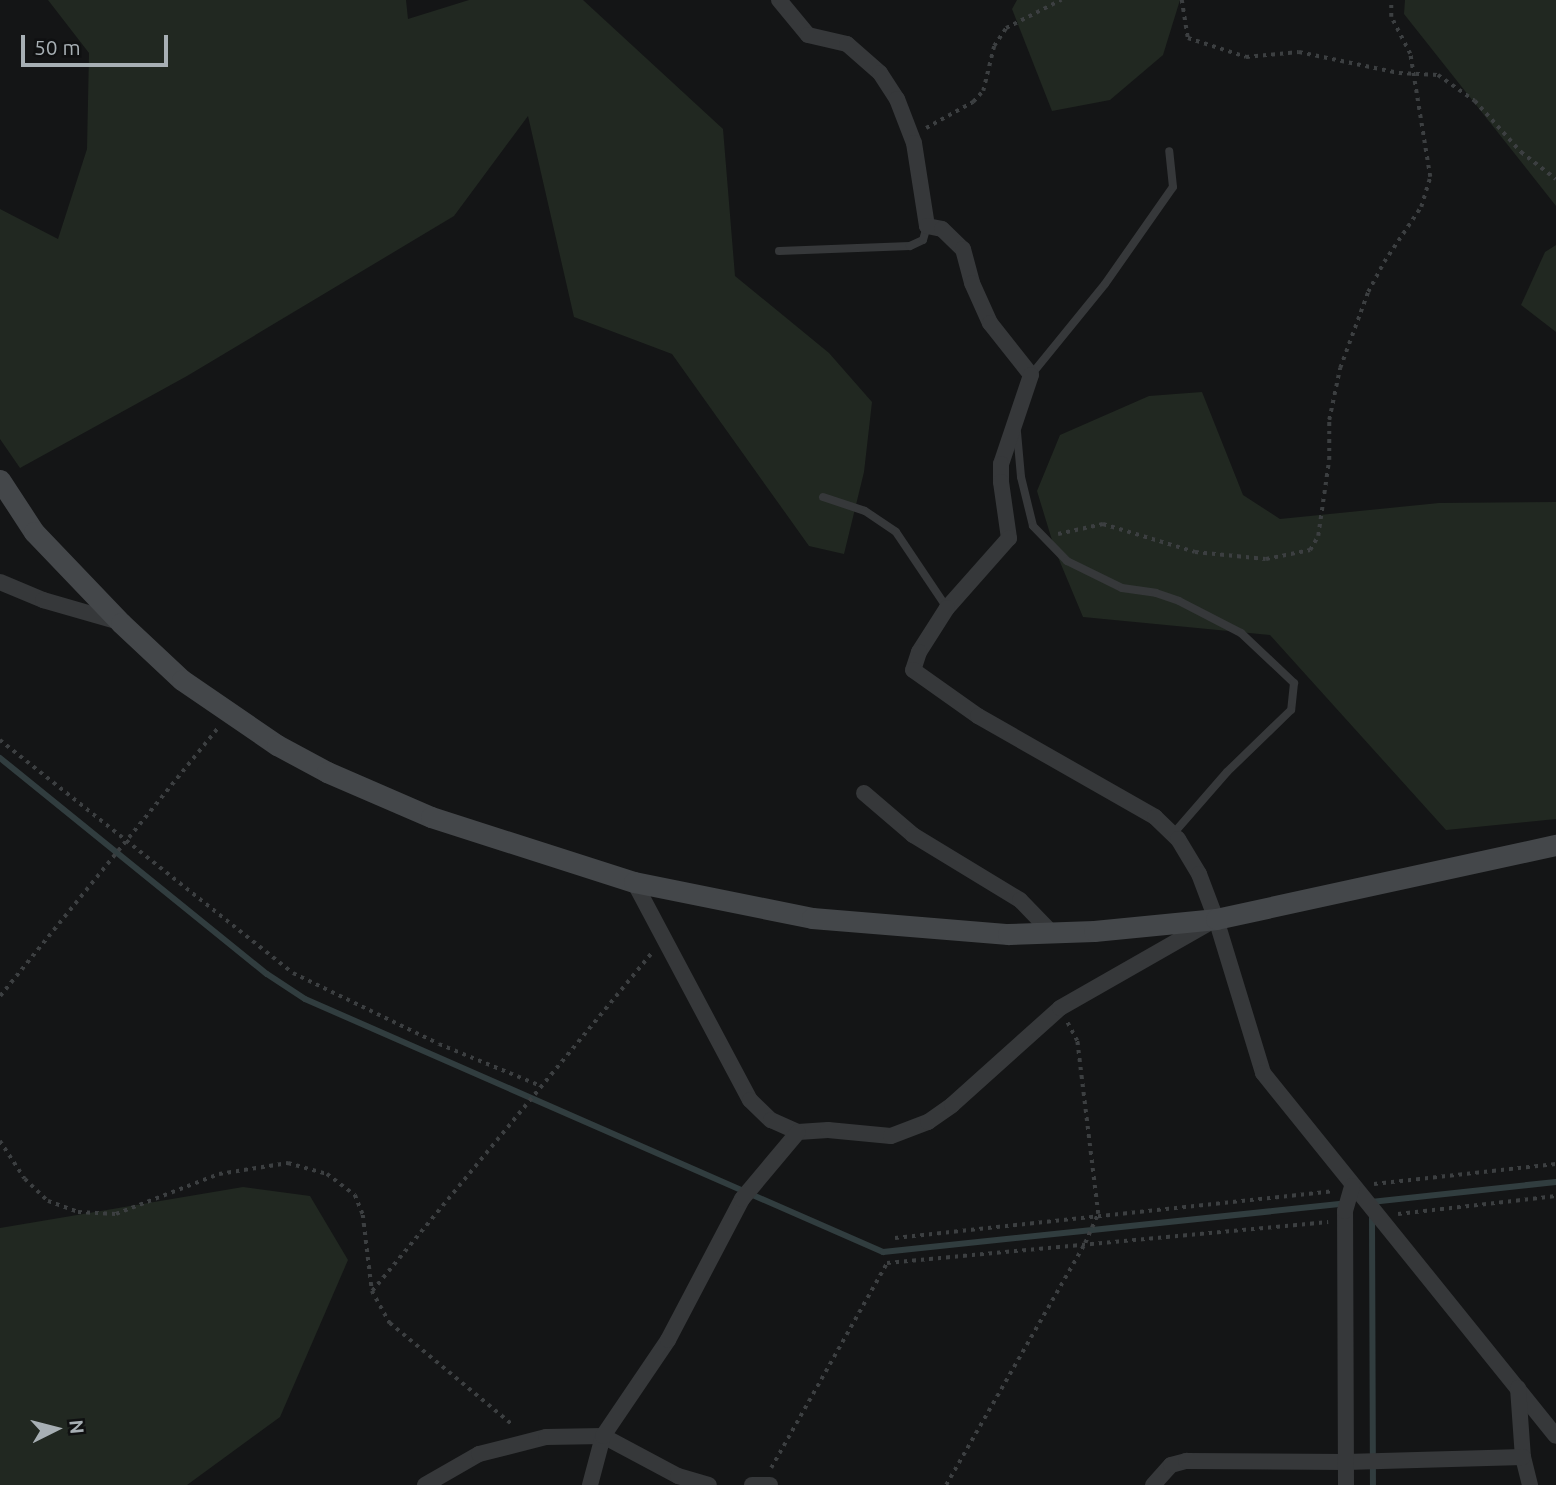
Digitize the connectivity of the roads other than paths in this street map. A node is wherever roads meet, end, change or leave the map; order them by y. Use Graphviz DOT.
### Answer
graph roads {
  1 [pos="779,0"];
  2 [pos="1169,151"];
  3 [pos="927,226"];
  4 [pos="779,251"];
  5 [pos="1031,375"];
  6 [pos="1016,422"];
  7 [pos="0,480"];
  8 [pos="822,497"];
  9 [pos="0,582"];
  10 [pos="947,608"];
  11 [pos="121,623"];
  12 [pos="864,793"];
  13 [pos="1173,834"];
  14 [pos="1556,845"];
  15 [pos="634,882"];
  16 [pos="1216,919"];
  17 [pos="1051,932"];
  18 [pos="798,1132"];
  19 [pos="1352,1186"];
  20 [pos="1518,1388"];
  21 [pos="603,1436"];
  22 [pos="1556,1436"];
  23 [pos="1523,1457"];
  24 [pos="1346,1462"];
  25 [pos="425,1485"];
  26 [pos="590,1485"];
  27 [pos="709,1485"];
  28 [pos="1153,1485"];
  29 [pos="1346,1485"];
  30 [pos="1530,1485"];
  1 -- 3 [label="street"];
  2 -- 5 [label="lane"];
  3 -- 4 [label="lane"];
  3 -- 5 [label="street"];
  5 -- 6 [label="street"];
  6 -- 10 [label="street"];
  6 -- 13 [label="lane"];
  7 -- 11 [label="street"];
  8 -- 10 [label="lane"];
  9 -- 11 [label="street"];
  10 -- 13 [label="street"];
  11 -- 15 [label="street"];
  12 -- 17 [label="street"];
  13 -- 16 [label="street"];
  14 -- 16 [label="street"];
  15 -- 17 [label="street"];
  15 -- 18 [label="street"];
  16 -- 17 [label="street"];
  16 -- 18 [label="street"];
  16 -- 19 [label="street"];
  18 -- 21 [label="street"];
  19 -- 20 [label="street"];
  19 -- 24 [label="street"];
  20 -- 22 [label="street"];
  20 -- 23 [label="street"];
  21 -- 25 [label="street"];
  21 -- 26 [label="street"];
  21 -- 27 [label="street"];
  23 -- 24 [label="street"];
  23 -- 30 [label="street"];
  24 -- 28 [label="street"];
  24 -- 29 [label="street"];
}
